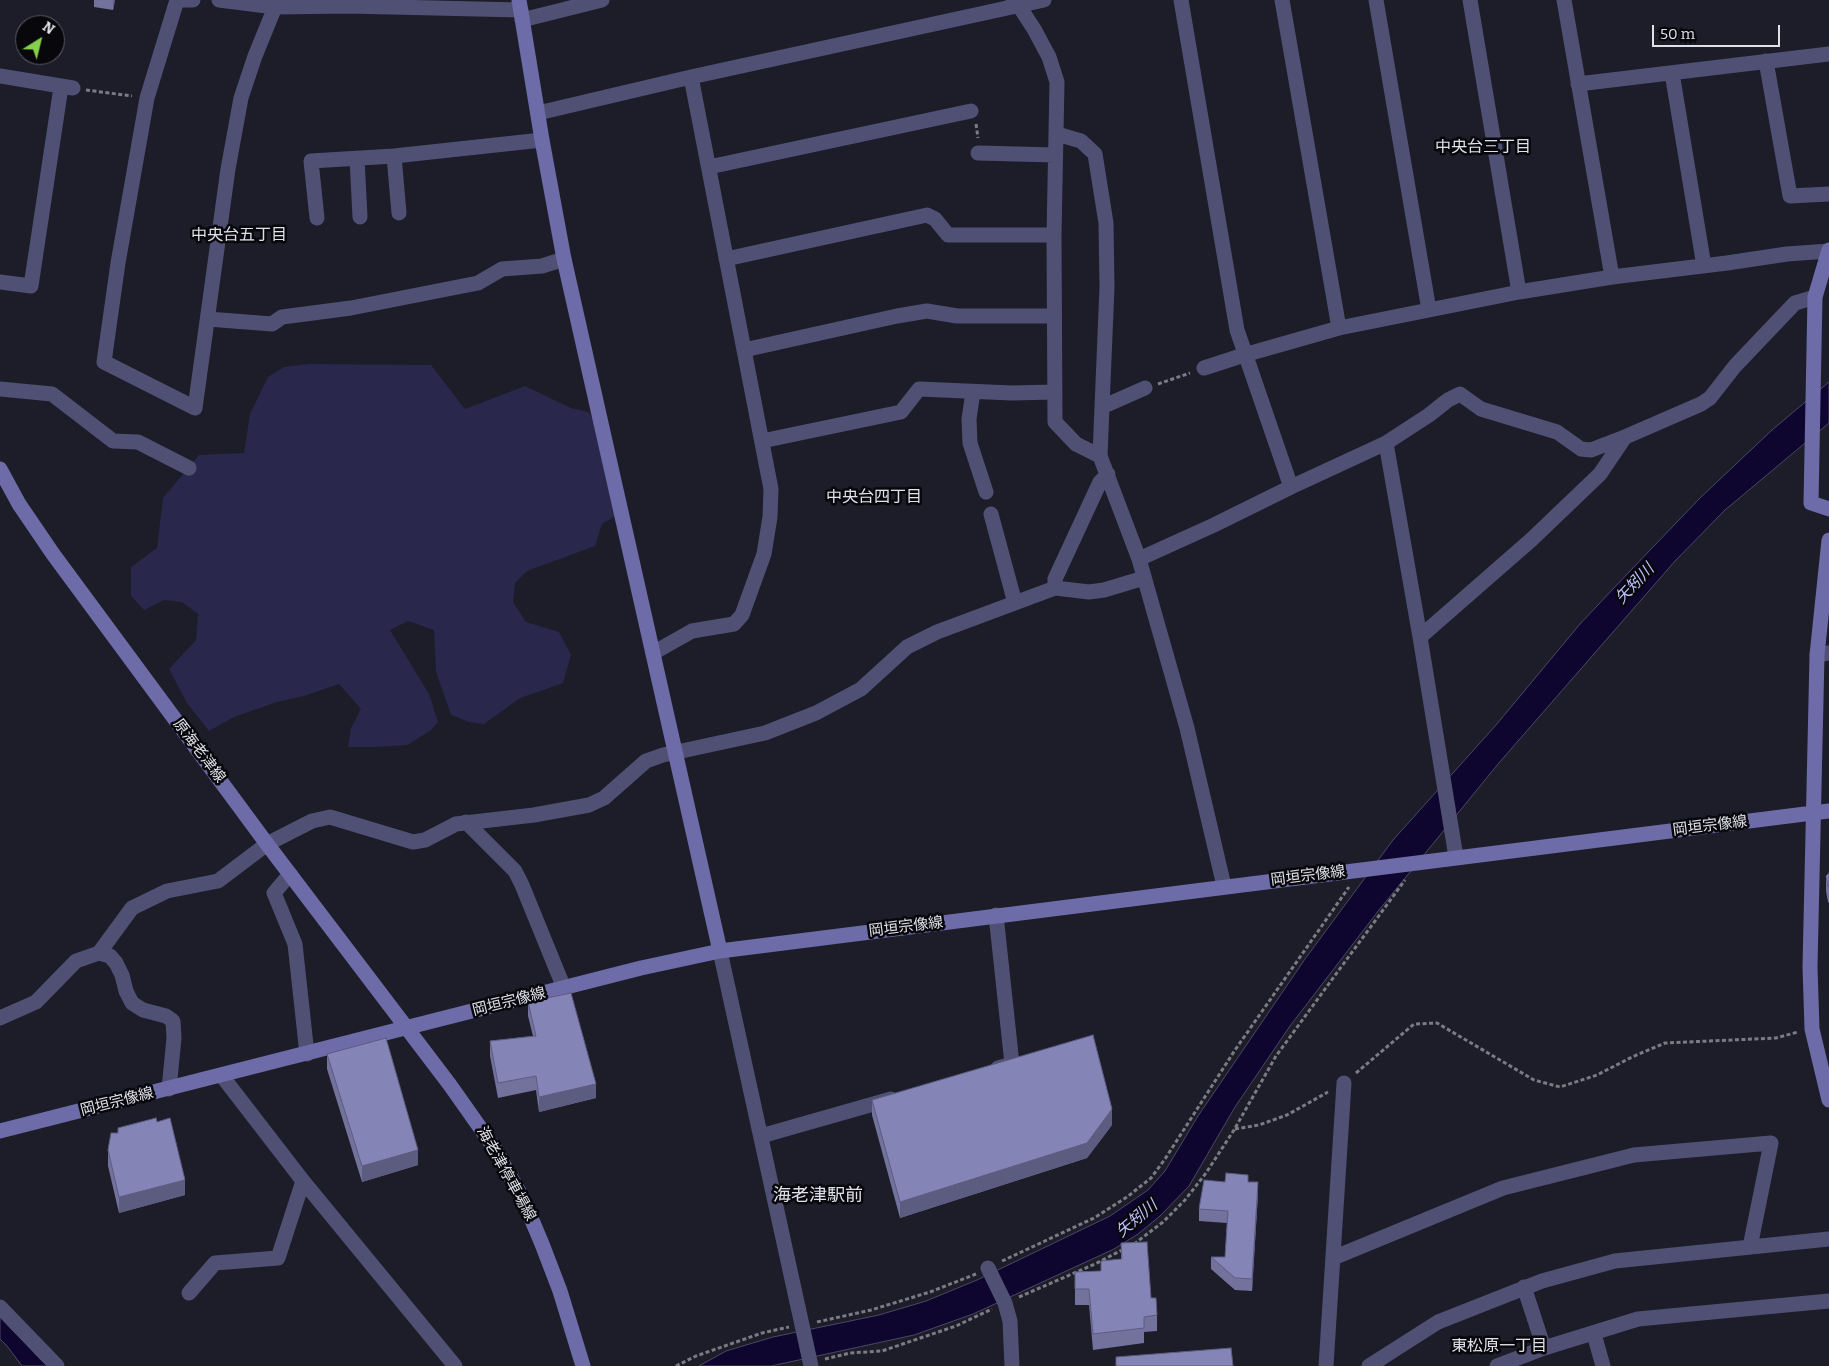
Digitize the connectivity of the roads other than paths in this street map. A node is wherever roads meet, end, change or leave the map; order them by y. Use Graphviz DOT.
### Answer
graph roads {
  1 [pos="193,0"];
  2 [pos="219,0"];
  3 [pos="602,0"];
  4 [pos="1044,0"];
  5 [pos="1181,0"];
  6 [pos="1282,0"];
  7 [pos="1376,0"];
  8 [pos="1470,0"];
  9 [pos="1564,0"];
  10 [pos="1016,3"];
  11 [pos="275,7"];
  12 [pos="521,10"];
  13 [pos="1829,54"];
  14 [pos="1766,61"];
  15 [pos="1672,73"];
  16 [pos="0,76"];
  17 [pos="691,77"];
  18 [pos="1578,84"];
  19 [pos="971,111"];
  20 [pos="538,113"];
  21 [pos="1056,134"];
  22 [pos="542,140"];
  23 [pos="978,153"];
  24 [pos="1054,155"];
  25 [pos="394,156"];
  26 [pos="357,158"];
  27 [pos="709,167"];
  28 [pos="1829,194"];
  29 [pos="399,213"];
  30 [pos="360,217"];
  31 [pos="317,218"];
  32 [pos="1054,236"];
  33 [pos="1829,251"];
  34 [pos="564,259"];
  35 [pos="726,259"];
  36 [pos="1704,266"];
  37 [pos="1612,277"];
  38 [pos="0,282"];
  39 [pos="1520,292"];
  40 [pos="1815,297"];
  41 [pos="1429,310"];
  42 [pos="1054,316"];
  43 [pos="208,319"];
  44 [pos="1338,328"];
  45 [pos="744,350"];
  46 [pos="1244,355"];
  47 [pos="1204,368"];
  48 [pos="1145,388"];
  49 [pos="0,389"];
  50 [pos="973,392"];
  51 [pos="1054,392"];
  52 [pos="1102,407"];
  53 [pos="1625,437"];
  54 [pos="762,441"];
  55 [pos="1386,443"];
  56 [pos="1100,456"];
  57 [pos="188,468"];
  58 [pos="0,469"];
  59 [pos="1108,474"];
  60 [pos="1291,487"];
  61 [pos="986,492"];
  62 [pos="1829,509"];
  63 [pos="992,514"];
  64 [pos="1829,540"];
  65 [pos="1139,559"];
  66 [pos="1144,578"];
  67 [pos="1054,588"];
  68 [pos="1015,603"];
  69 [pos="1420,637"];
  70 [pos="653,653"];
  71 [pos="1823,654"];
  72 [pos="676,753"];
  73 [pos="1829,811"];
  74 [pos="1813,813"];
  75 [pos="466,822"];
  76 [pos="267,844"];
  77 [pos="1456,857"];
  78 [pos="290,874"];
  79 [pos="1224,886"];
  80 [pos="996,915"];
  81 [pos="720,951"];
  82 [pos="99,953"];
  83 [pos="564,988"];
  84 [pos="0,1018"];
  85 [pos="407,1027"];
  86 [pos="307,1054"];
  87 [pos="984,1072"];
  88 [pos="222,1076"];
  89 [pos="1344,1082"];
  90 [pos="169,1089"];
  91 [pos="910,1094"];
  92 [pos="1829,1100"];
  93 [pos="0,1131"];
  94 [pos="761,1136"];
  95 [pos="303,1181"];
  96 [pos="1829,1239"];
  97 [pos="1750,1247"];
  98 [pos="1334,1258"];
  99 [pos="988,1268"];
  100 [pos="1524,1287"];
  101 [pos="189,1293"];
  102 [pos="1829,1301"];
  103 [pos="0,1307"];
  104 [pos="1594,1334"];
  105 [pos="1544,1348"];
  106 [pos="811,1364"];
  107 [pos="57,1366"];
  108 [pos="455,1366"];
  109 [pos="583,1366"];
  110 [pos="1012,1366"];
  111 [pos="1326,1366"];
  112 [pos="1369,1366"];
  113 [pos="1496,1366"];
  114 [pos="1603,1366"];
  1 -- 43 [label="street"];
  2 -- 11 [label="street"];
  3 -- 12 [label="street"];
  4 -- 10 [label="street"];
  5 -- 46 [label="street"];
  6 -- 44 [label="street"];
  7 -- 41 [label="street"];
  8 -- 39 [label="street"];
  9 -- 18 [label="street"];
  10 -- 17 [label="street"];
  10 -- 21 [label="street"];
  11 -- 12 [label="street"];
  11 -- 43 [label="street"];
  12 -- 20 [label="main road"];
  13 -- 14 [label="street"];
  14 -- 15 [label="street"];
  14 -- 28 [label="street"];
  15 -- 18 [label="street"];
  15 -- 36 [label="street"];
  16 -- 38 [label="street"];
  17 -- 20 [label="street"];
  17 -- 27 [label="street"];
  18 -- 37 [label="street"];
  19 -- 27 [label="street"];
  20 -- 22 [label="main road"];
  21 -- 24 [label="street"];
  21 -- 52 [label="street"];
  22 -- 25 [label="street"];
  22 -- 34 [label="main road"];
  23 -- 24 [label="street"];
  24 -- 32 [label="street"];
  25 -- 26 [label="street"];
  25 -- 29 [label="street"];
  26 -- 30 [label="street"];
  26 -- 31 [label="street"];
  27 -- 35 [label="street"];
  32 -- 35 [label="street"];
  32 -- 42 [label="street"];
  33 -- 36 [label="street"];
  33 -- 40 [label="main road"];
  34 -- 43 [label="street"];
  34 -- 70 [label="main road"];
  35 -- 45 [label="street"];
  36 -- 37 [label="street"];
  37 -- 39 [label="street"];
  39 -- 41 [label="street"];
  40 -- 53 [label="street"];
  40 -- 62 [label="main road"];
  41 -- 44 [label="street"];
  42 -- 45 [label="street"];
  42 -- 51 [label="street"];
  44 -- 46 [label="street"];
  45 -- 54 [label="street"];
  46 -- 47 [label="street"];
  46 -- 60 [label="street"];
  48 -- 52 [label="street"];
  49 -- 57 [label="street"];
  50 -- 51 [label="street"];
  50 -- 54 [label="street"];
  50 -- 61 [label="street"];
  51 -- 56 [label="street"];
  52 -- 56 [label="street"];
  53 -- 55 [label="street"];
  53 -- 69 [label="street"];
  54 -- 70 [label="street"];
  55 -- 60 [label="street"];
  55 -- 69 [label="street"];
  56 -- 59 [label="street"];
  58 -- 76 [label="main road, 原海老津線"];
  59 -- 65 [label="street"];
  59 -- 67 [label="street"];
  60 -- 65 [label="street"];
  63 -- 68 [label="street"];
  64 -- 71 [label="main road"];
  65 -- 66 [label="street"];
  66 -- 67 [label="street"];
  66 -- 79 [label="street"];
  67 -- 68 [label="street"];
  68 -- 72 [label="street"];
  69 -- 77 [label="street"];
  70 -- 72 [label="main road"];
  71 -- 74 [label="main road"];
  72 -- 75 [label="street"];
  72 -- 81 [label="main road"];
  73 -- 74 [label="main road, 岡垣宗像線"];
  74 -- 77 [label="main road, 岡垣宗像線"];
  74 -- 92 [label="main road"];
  75 -- 76 [label="street"];
  75 -- 83 [label="street"];
  76 -- 78 [label="main road, 原海老津線"];
  76 -- 82 [label="street"];
  77 -- 79 [label="main road, 岡垣宗像線"];
  78 -- 85 [label="main road, 原海老津線"];
  78 -- 86 [label="street"];
  79 -- 80 [label="main road, 岡垣宗像線"];
  80 -- 81 [label="main road, 岡垣宗像線"];
  80 -- 87 [label="street"];
  81 -- 83 [label="main road, 岡垣宗像線"];
  81 -- 94 [label="street"];
  82 -- 84 [label="street"];
  82 -- 90 [label="street"];
  83 -- 85 [label="main road, 岡垣宗像線"];
  85 -- 86 [label="main road, 岡垣宗像線"];
  85 -- 109 [label="main road, 海老津停車場線"];
  86 -- 88 [label="main road, 岡垣宗像線"];
  88 -- 90 [label="main road, 岡垣宗像線"];
  88 -- 95 [label="street"];
  89 -- 98 [label="street"];
  90 -- 93 [label="main road, 岡垣宗像線"];
  91 -- 94 [label="street"];
  94 -- 106 [label="street"];
  95 -- 101 [label="street"];
  95 -- 108 [label="street"];
  96 -- 97 [label="street"];
  97 -- 98 [label="street"];
  97 -- 100 [label="street"];
  98 -- 111 [label="street"];
  99 -- 110 [label="street"];
  100 -- 105 [label="street"];
  100 -- 112 [label="street"];
  102 -- 104 [label="street"];
  103 -- 107 [label="street"];
  104 -- 105 [label="street"];
  104 -- 114 [label="street"];
  105 -- 113 [label="street"];
}
